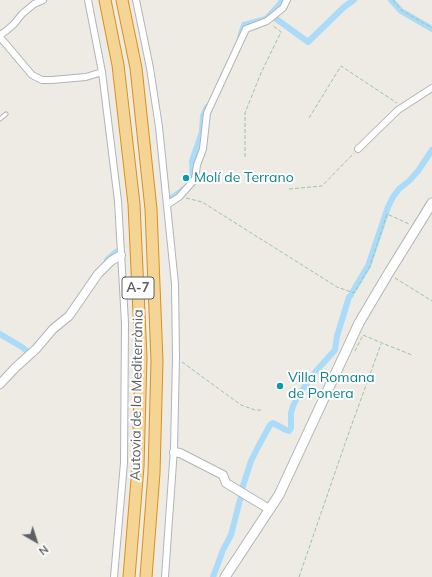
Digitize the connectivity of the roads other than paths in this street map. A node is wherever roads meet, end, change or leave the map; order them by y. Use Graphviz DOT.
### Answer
graph roads {
  1 [pos="43,0"];
  2 [pos="88,0"];
  3 [pos="104,0"];
  4 [pos="122,0"];
  5 [pos="136,0"];
  6 [pos="287,0"];
  7 [pos="0,36"];
  8 [pos="102,72"];
  9 [pos="432,88"];
  10 [pos="6,114"];
  11 [pos="0,119"];
  12 [pos="358,149"];
  13 [pos="432,203"];
  14 [pos="167,205"];
  15 [pos="121,254"];
  16 [pos="0,384"];
  17 [pos="174,452"];
  18 [pos="269,509"];
  19 [pos="114,577"];
  20 [pos="129,577"];
  21 [pos="146,577"];
  22 [pos="165,577"];
  23 [pos="225,577"];
  1 -- 7 [label="street"];
  2 -- 8 [label="street"];
  3 -- 20 [label="highway, Autovia de la Mediterrània / A-7"];
  4 -- 21 [label="highway, Autovia de la Mediterrània / A-7"];
  5 -- 14 [label="street"];
  6 -- 14 [label="street"];
  7 -- 8 [label="street"];
  8 -- 15 [label="street"];
  9 -- 12 [label="street"];
  10 -- 11 [label="lane"];
  13 -- 18 [label="main road"];
  14 -- 17 [label="street"];
  15 -- 16 [label="street"];
  15 -- 19 [label="street"];
  17 -- 18 [label="street"];
  17 -- 22 [label="street"];
  18 -- 23 [label="main road"];
}
